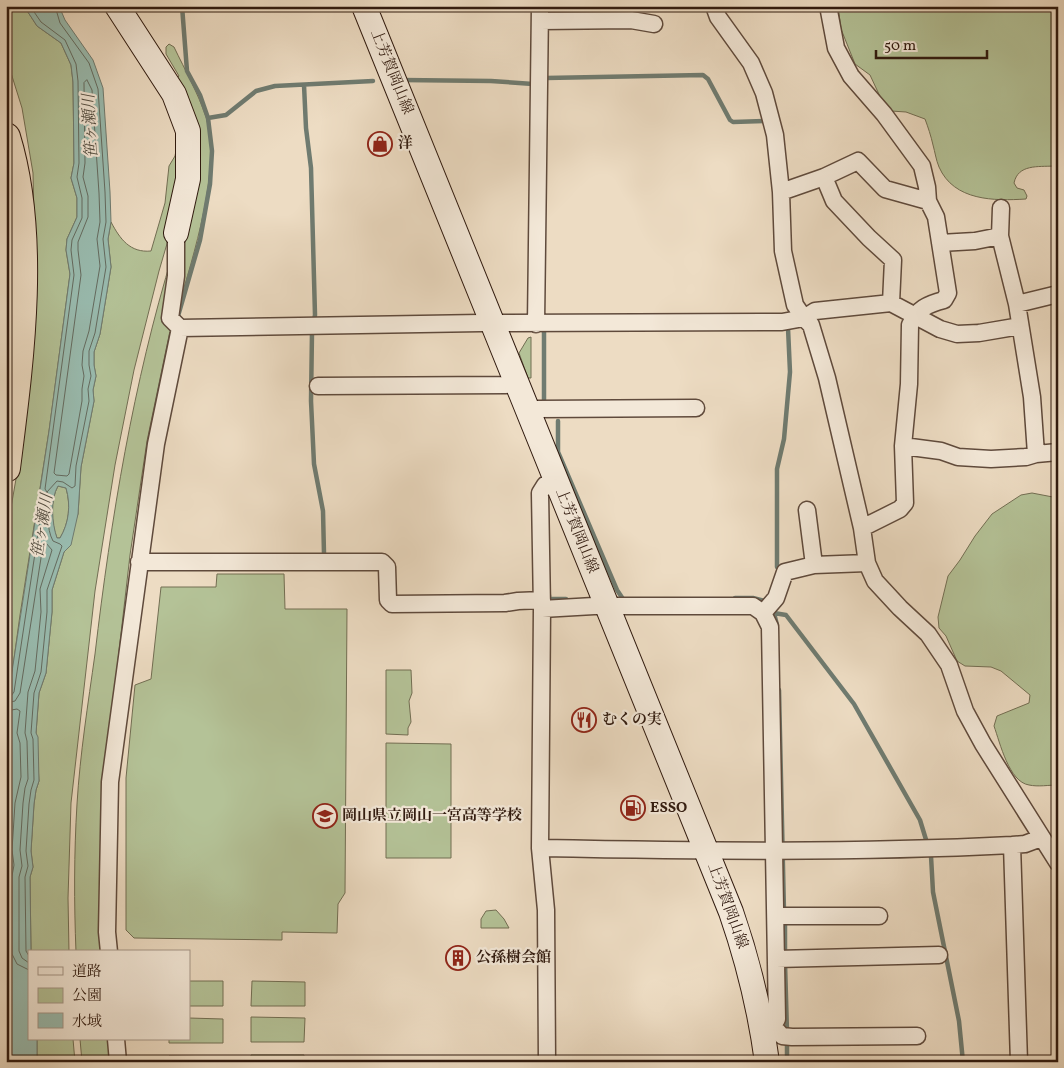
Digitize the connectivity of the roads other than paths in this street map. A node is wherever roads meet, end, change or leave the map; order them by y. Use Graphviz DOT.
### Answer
graph roads {
  1 [pos="117,6"];
  2 [pos="364,6"];
  3 [pos="714,6"];
  4 [pos="830,6"];
  5 [pos="544,18"];
  6 [pos="654,24"];
  7 [pos="6,137"];
  8 [pos="824,177"];
  9 [pos="781,192"];
  10 [pos="928,200"];
  11 [pos="1001,208"];
  12 [pos="176,233"];
  13 [pos="1000,236"];
  14 [pos="940,243"];
  15 [pos="1058,294"];
  16 [pos="891,304"];
  17 [pos="1017,304"];
  18 [pos="914,316"];
  19 [pos="804,318"];
  20 [pos="176,324"];
  21 [pos="493,324"];
  22 [pos="541,324"];
  23 [pos="1020,326"];
  24 [pos="515,380"];
  25 [pos="318,386"];
  26 [pos="696,408"];
  27 [pos="528,410"];
  28 [pos="903,446"];
  29 [pos="1058,452"];
  30 [pos="1036,454"];
  31 [pos="6,468"];
  32 [pos="556,482"];
  33 [pos="807,510"];
  34 [pos="862,528"];
  35 [pos="139,562"];
  36 [pos="867,563"];
  37 [pos="814,564"];
  38 [pos="545,606"];
  39 [pos="606,606"];
  40 [pos="763,613"];
  41 [pos="1041,838"];
  42 [pos="1012,845"];
  43 [pos="545,848"];
  44 [pos="706,850"];
  45 [pos="781,851"];
  46 [pos="1058,863"];
  47 [pos="783,916"];
  48 [pos="879,916"];
  49 [pos="109,950"];
  50 [pos="939,954"];
  51 [pos="783,958"];
  52 [pos="777,1032"];
  53 [pos="917,1036"];
  54 [pos="116,1040"];
  55 [pos="118,1062"];
  56 [pos="547,1062"];
  57 [pos="767,1062"];
  58 [pos="1019,1062"];
  1 -- 12 [label="main road"];
  2 -- 21 [label="main road, 上芳賀岡山線"];
  3 -- 9 [label="street"];
  4 -- 10 [label="street"];
  5 -- 6 [label="street"];
  5 -- 22 [label="street"];
  7 -- 31 [label="highway"];
  8 -- 9 [label="street"];
  8 -- 10 [label="street"];
  8 -- 16 [label="street"];
  9 -- 19 [label="street"];
  10 -- 14 [label="street"];
  11 -- 13 [label="street"];
  12 -- 20 [label="street"];
  13 -- 14 [label="street"];
  13 -- 17 [label="street"];
  14 -- 18 [label="street"];
  15 -- 17 [label="street"];
  16 -- 18 [label="street"];
  16 -- 19 [label="street"];
  17 -- 23 [label="street"];
  18 -- 23 [label="street"];
  18 -- 28 [label="street"];
  19 -- 22 [label="street"];
  19 -- 34 [label="street"];
  20 -- 21 [label="street"];
  20 -- 35 [label="street"];
  21 -- 22 [label="street"];
  21 -- 24 [label="main road, 上芳賀岡山線"];
  23 -- 30 [label="street"];
  24 -- 25 [label="street"];
  24 -- 27 [label="main road, 上芳賀岡山線"];
  26 -- 27 [label="street"];
  27 -- 32 [label="main road, 上芳賀岡山線"];
  28 -- 30 [label="street"];
  28 -- 34 [label="street"];
  29 -- 30 [label="street"];
  32 -- 38 [label="street"];
  32 -- 39 [label="main road, 上芳賀岡山線"];
  33 -- 37 [label="street"];
  34 -- 36 [label="street"];
  35 -- 38 [label="street"];
  35 -- 49 [label="street"];
  36 -- 37 [label="street"];
  36 -- 41 [label="street"];
  37 -- 40 [label="street"];
  38 -- 39 [label="street"];
  38 -- 43 [label="street"];
  39 -- 40 [label="street"];
  39 -- 44 [label="main road, 上芳賀岡山線"];
  40 -- 45 [label="street"];
  41 -- 42 [label="street"];
  41 -- 46 [label="street"];
  42 -- 45 [label="street"];
  42 -- 58 [label="street"];
  43 -- 44 [label="street"];
  43 -- 56 [label="street"];
  44 -- 45 [label="street"];
  44 -- 52 [label="main road, 上芳賀岡山線"];
  45 -- 47 [label="street"];
  47 -- 48 [label="street"];
  47 -- 51 [label="street"];
  50 -- 51 [label="street"];
  51 -- 52 [label="street"];
  52 -- 53 [label="street"];
  52 -- 57 [label="main road, 上芳賀岡山線"];
  54 -- 55 [label="street"];
}
